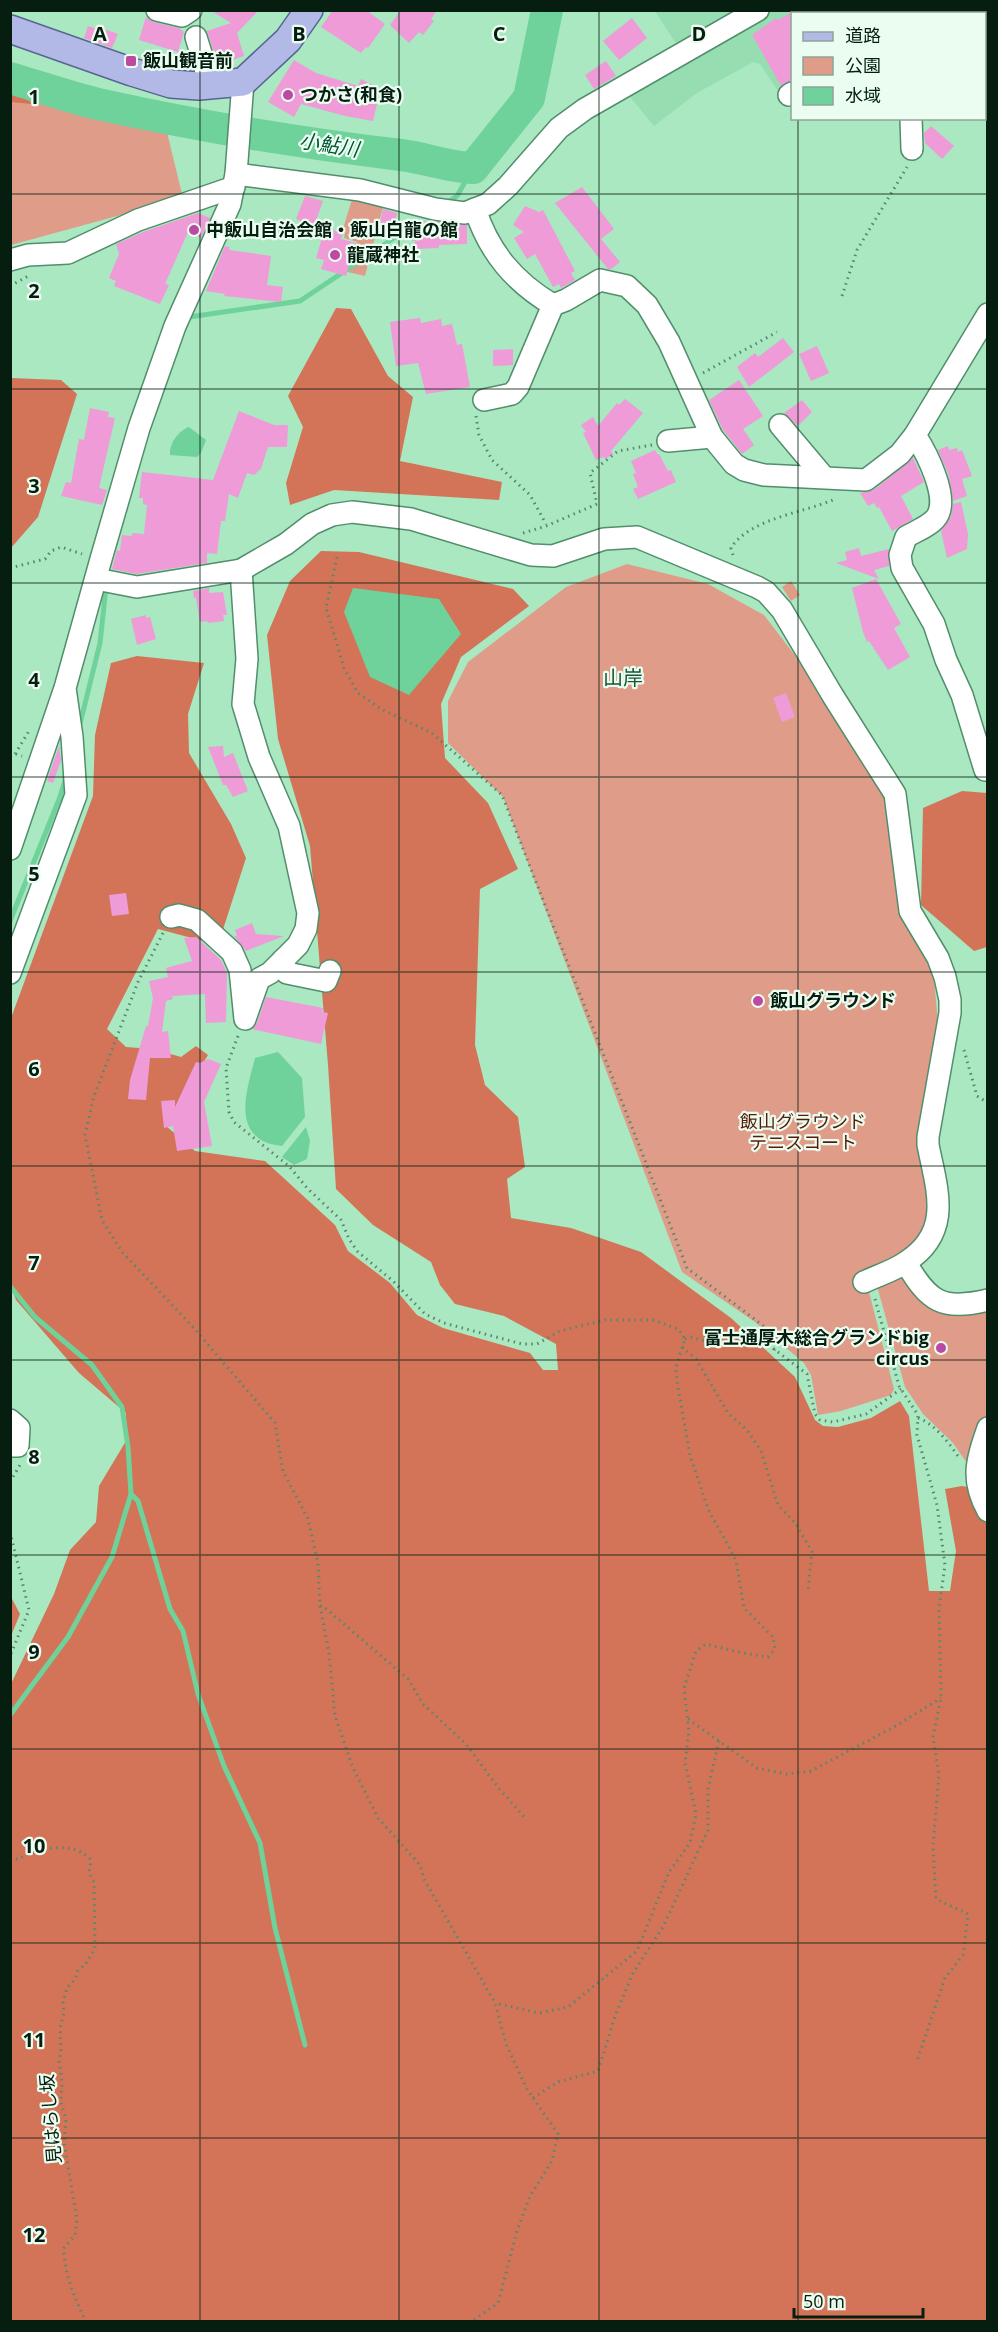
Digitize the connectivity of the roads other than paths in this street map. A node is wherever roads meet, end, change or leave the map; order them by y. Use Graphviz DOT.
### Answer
graph roads {
  1 [pos="157,10"];
  2 [pos="191,10"];
  3 [pos="758,10"];
  4 [pos="298,15"];
  5 [pos="10,29"];
  6 [pos="196,37"];
  7 [pos="207,85"];
  8 [pos="243,92"];
  9 [pos="911,120"];
  10 [pos="912,148"];
  11 [pos="548,161"];
  12 [pos="236,174"];
  13 [pos="478,217"];
  14 [pos="10,260"];
  15 [pos="553,305"];
  16 [pos="987,314"];
  17 [pos="484,400"];
  18 [pos="780,425"];
  19 [pos="915,435"];
  20 [pos="712,437"];
  21 [pos="668,441"];
  22 [pos="823,476"];
  23 [pos="241,570"];
  24 [pos="96,579"];
  25 [pos="65,688"];
  26 [pos="985,770"];
  27 [pos="10,849"];
  28 [pos="171,917"];
  29 [pos="284,959"];
  30 [pos="330,971"];
  31 [pos="10,973"];
  32 [pos="906,1263"];
  33 [pos="867,1281"];
  34 [pos="987,1300"];
  35 [pos="10,1420"];
  36 [pos="987,1428"];
  37 [pos="10,1446"];
  38 [pos="987,1511"];
  1 -- 2 [label="street"];
  3 -- 13 [label="street"];
  4 -- 8 [label="main road"];
  5 -- 7 [label="main road"];
  6 -- 7 [label="street"];
  7 -- 8 [label="main road"];
  8 -- 12 [label="street"];
  9 -- 10 [label="street"];
  11 -- 13 [label="street"];
  12 -- 13 [label="street"];
  12 -- 14 [label="street"];
  12 -- 24 [label="street"];
  13 -- 15 [label="street"];
  15 -- 17 [label="street"];
  15 -- 20 [label="street"];
  16 -- 19 [label="street"];
  18 -- 22 [label="street"];
  19 -- 22 [label="street"];
  19 -- 26 [label="street"];
  20 -- 21 [label="street"];
  20 -- 22 [label="street"];
  23 -- 24 [label="street"];
  23 -- 29 [label="street"];
  23 -- 32 [label="street"];
  24 -- 25 [label="street"];
  25 -- 27 [label="street"];
  25 -- 31 [label="street"];
  28 -- 29 [label="street"];
  29 -- 30 [label="street"];
  32 -- 33 [label="street"];
  32 -- 34 [label="street"];
  35 -- 37 [label="street"];
  36 -- 38 [label="street"];
}
